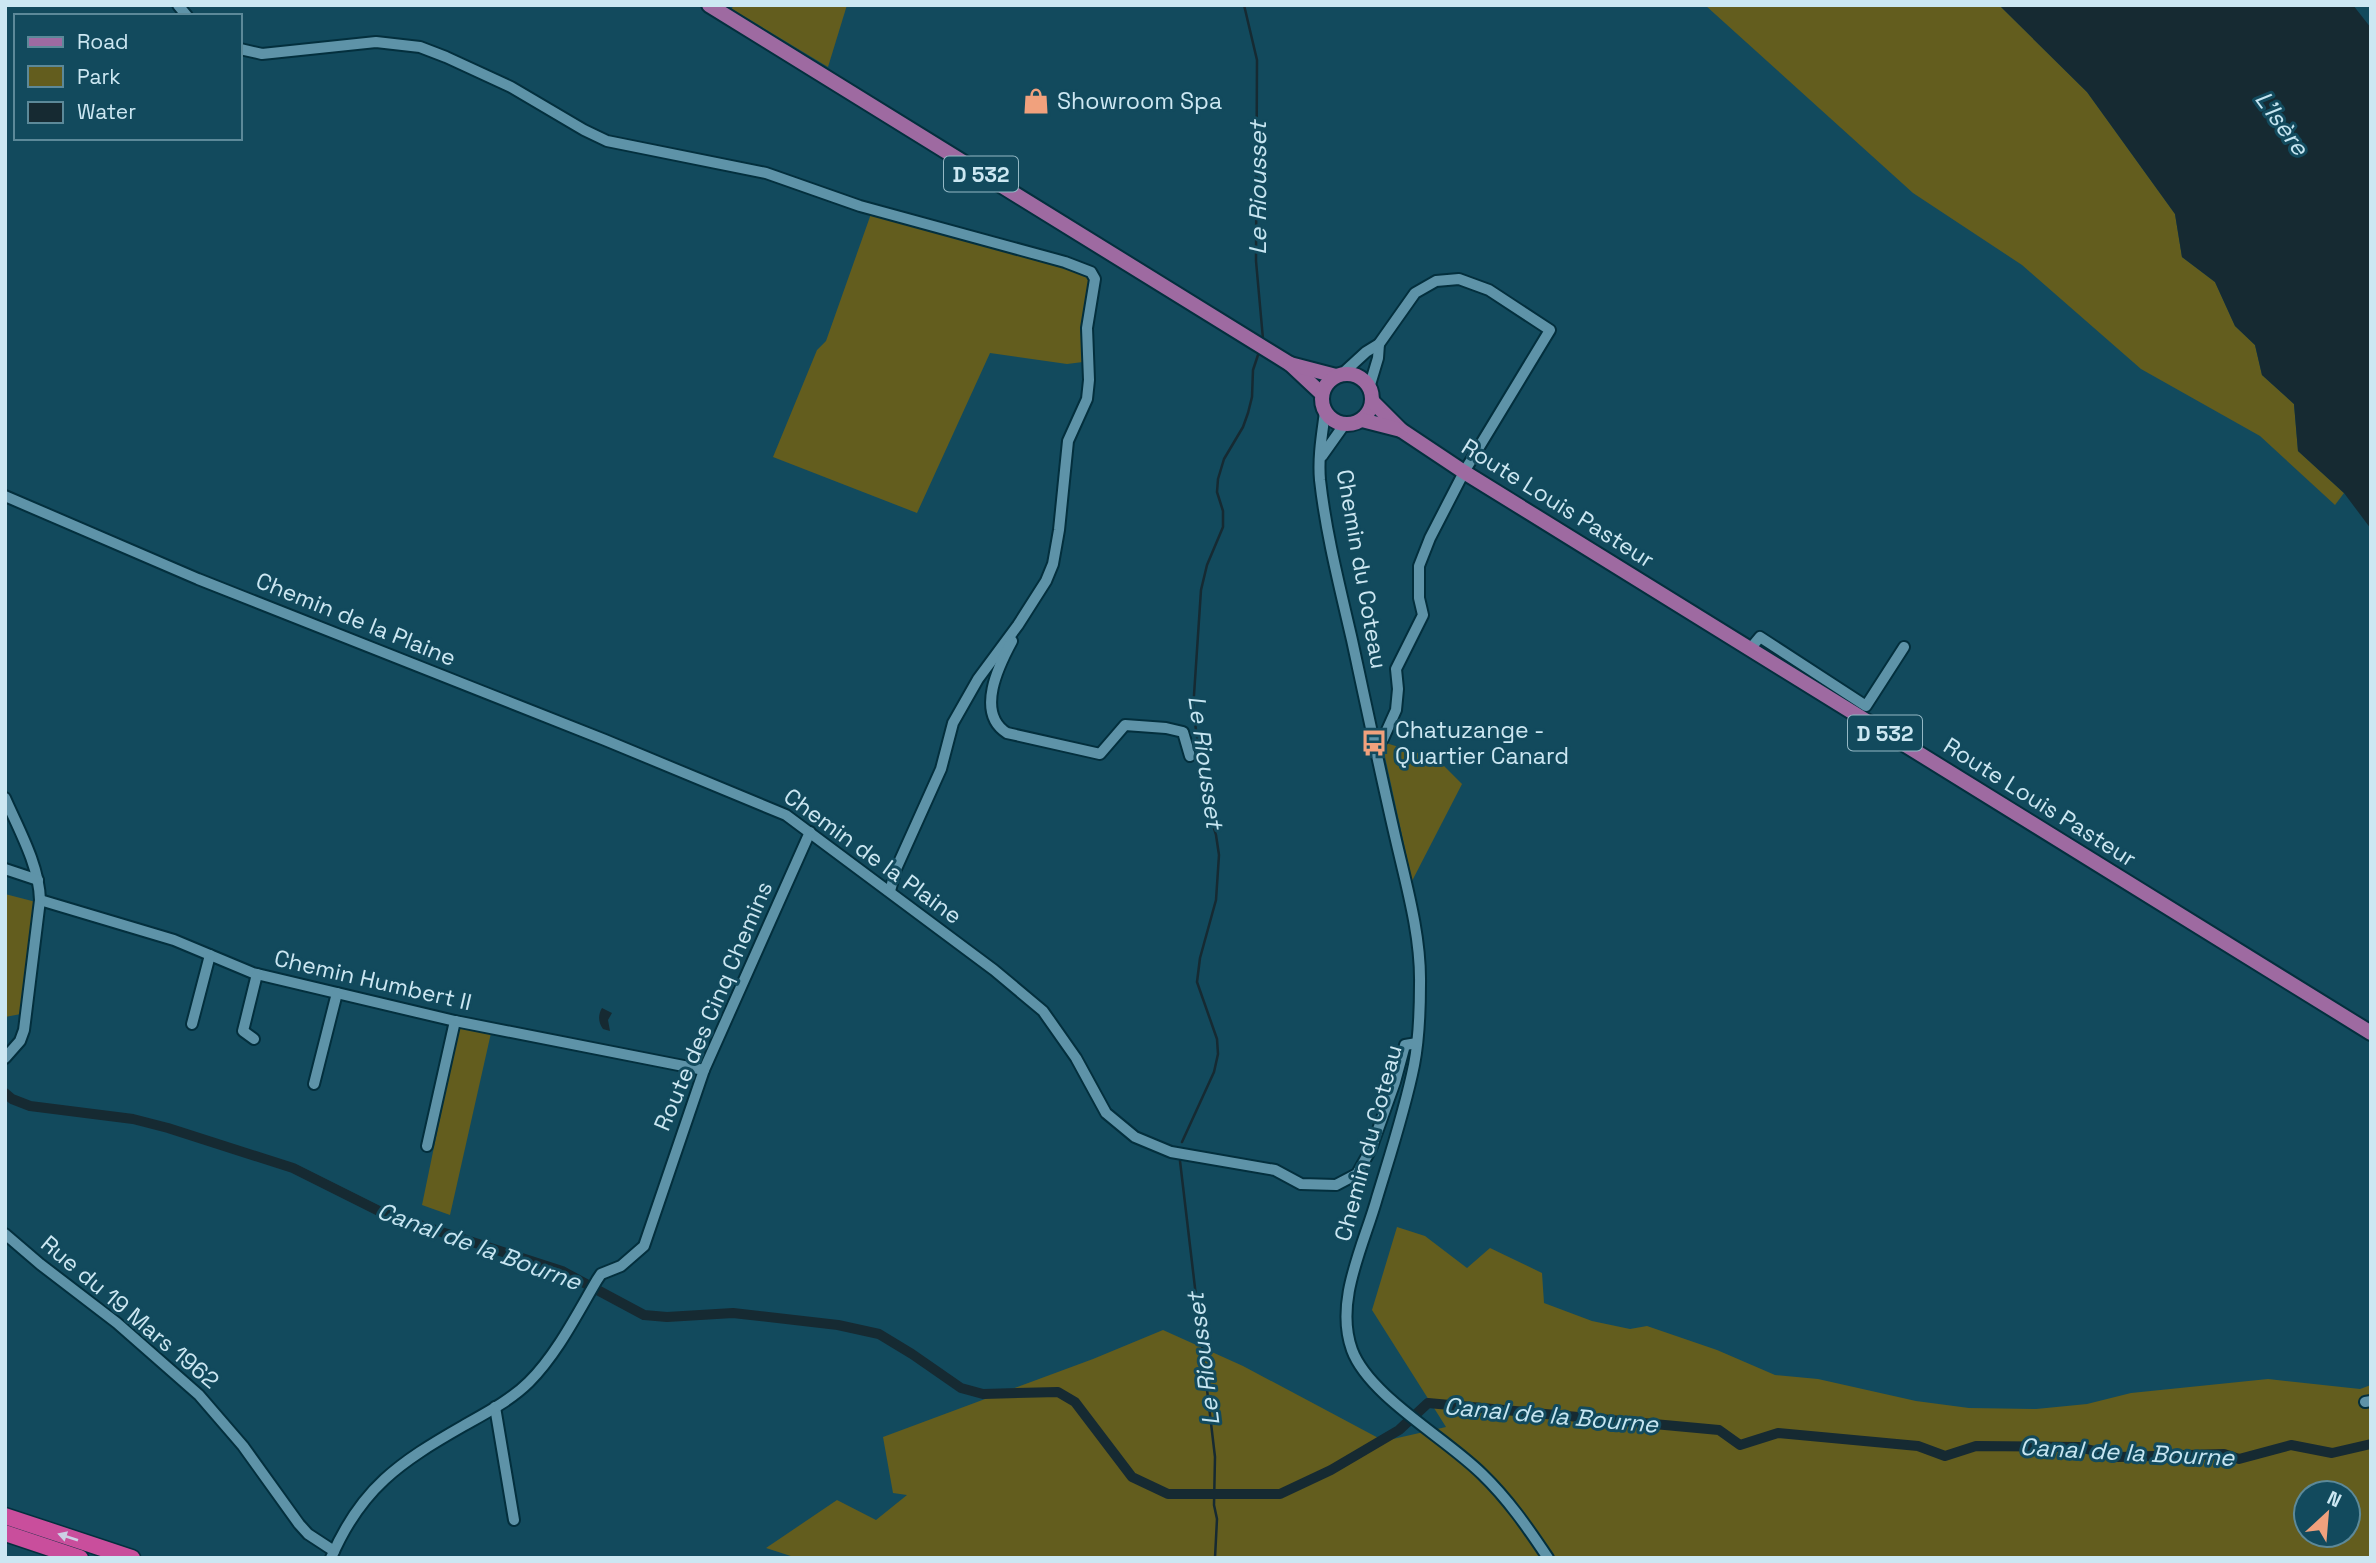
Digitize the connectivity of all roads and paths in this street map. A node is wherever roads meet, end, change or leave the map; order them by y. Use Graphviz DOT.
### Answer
graph roads {
  1 [pos="709,5"];
  2 [pos="242,49"];
  3 [pos="1379,344"];
  4 [pos="1290,364"];
  5 [pos="1339,375"];
  6 [pos="1322,394"];
  7 [pos="1371,394"];
  8 [pos="1325,412"];
  9 [pos="1362,420"];
  10 [pos="1344,425"];
  11 [pos="1401,430"];
  12 [pos="1322,456"];
  13 [pos="1464,472"];
  14 [pos="5,496"];
  15 [pos="1025,615"];
  16 [pos="1904,647"];
  17 [pos="1750,649"];
  18 [pos="1374,743"];
  19 [pos="1190,756"];
  20 [pos="5,798"];
  21 [pos="810,832"];
  22 [pos="5,869"];
  23 [pos="38,880"];
  24 [pos="890,891"];
  25 [pos="40,900"];
  26 [pos="210,955"];
  27 [pos="257,974"];
  28 [pos="337,993"];
  29 [pos="455,1021"];
  30 [pos="192,1024"];
  31 [pos="2371,1033"];
  32 [pos="254,1039"];
  33 [pos="1417,1044"];
  34 [pos="5,1058"];
  35 [pos="704,1070"];
  36 [pos="314,1084"];
  37 [pos="426,1146"];
  38 [pos="5,1234"];
  39 [pos="495,1407"];
  40 [pos="5,1516"];
  41 [pos="514,1520"];
  42 [pos="5,1533"];
  43 [pos="332,1554"];
  44 [pos="80,1558"];
  45 [pos="131,1558"];
  46 [pos="1548,1558"];
  1 -- 4 [label="main road, D 532"];
  2 -- 15 [label="street"];
  3 -- 5 [label="street"];
  3 -- 7 [label="street"];
  3 -- 13 [label="street"];
  4 -- 5 [label="main road, D 532"];
  4 -- 6 [label="main road, D 532"];
  5 -- 6 [label="main road"];
  5 -- 7 [label="main road"];
  6 -- 8 [label="main road"];
  7 -- 9 [label="main road"];
  7 -- 11 [label="main road, Route Louis Pasteur / D 532"];
  8 -- 10 [label="main road"];
  8 -- 12 [label="street, Chemin du Coteau"];
  9 -- 10 [label="main road"];
  9 -- 11 [label="main road, Route Louis Pasteur / D 532"];
  10 -- 12 [label="street, Chemin du Coteau"];
  11 -- 13 [label="main road, Route Louis Pasteur / D 532"];
  12 -- 18 [label="street, Chemin du Coteau"];
  13 -- 17 [label="main road, Route Louis Pasteur / D 532"];
  13 -- 18 [label="street"];
  14 -- 21 [label="street, Chemin de la Plaine"];
  15 -- 19 [label="street"];
  15 -- 24 [label="street"];
  16 -- 17 [label="street"];
  17 -- 31 [label="main road, Route Louis Pasteur / D 532"];
  18 -- 33 [label="street, Chemin du Coteau"];
  20 -- 23 [label="street"];
  21 -- 24 [label="street, Chemin de la Plaine"];
  21 -- 35 [label="street, Route des Cinq Chemins"];
  22 -- 23 [label="street"];
  23 -- 25 [label="street"];
  24 -- 33 [label="street, Chemin de la Plaine"];
  25 -- 26 [label="street, Chemin Humbert II"];
  25 -- 34 [label="street"];
  26 -- 27 [label="street, Chemin Humbert II"];
  26 -- 30 [label="street"];
  27 -- 28 [label="street, Chemin Humbert II"];
  27 -- 32 [label="street"];
  28 -- 29 [label="street, Chemin Humbert II"];
  28 -- 36 [label="street"];
  29 -- 35 [label="street, Chemin Humbert II"];
  29 -- 37 [label="street"];
  33 -- 46 [label="street, Chemin du Coteau"];
  35 -- 39 [label="street, Route des Cinq Chemins"];
  38 -- 43 [label="street, Rue du 19 Mars 1962"];
  39 -- 41 [label="street"];
  39 -- 43 [label="street, Route des Cinq Chemins"];
  45 -- 40 [label="highway, one-way"];
  42 -- 44 [label="highway"];
}
